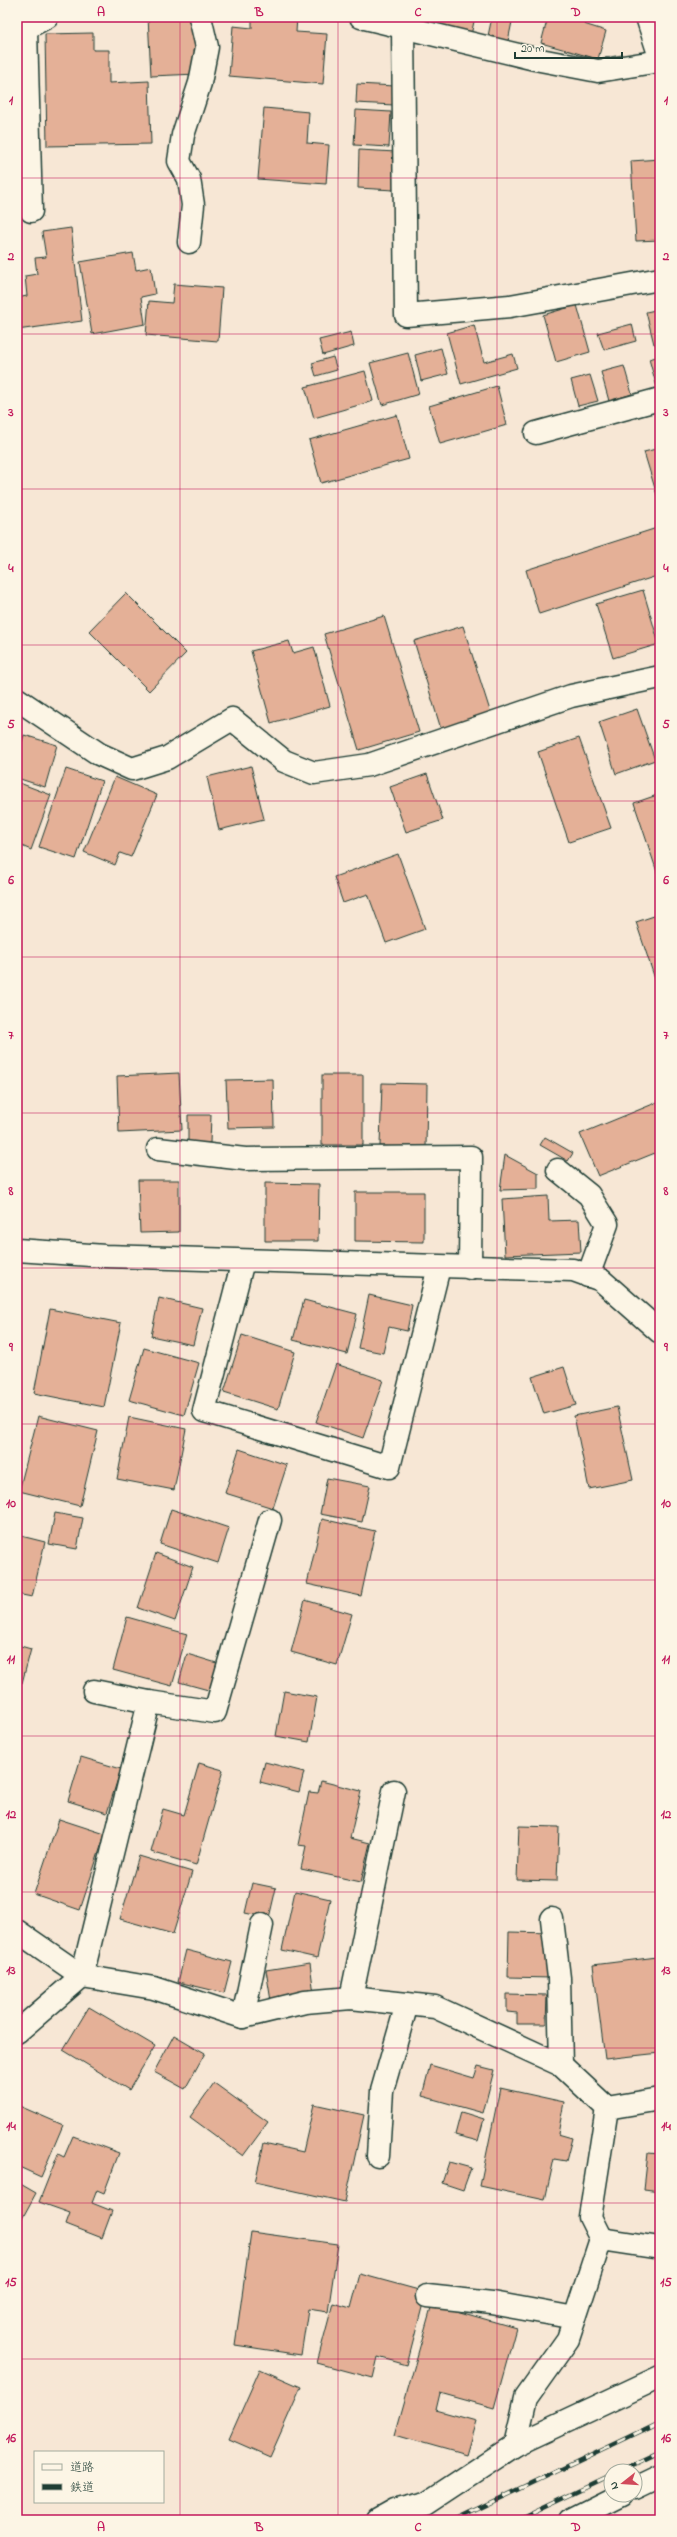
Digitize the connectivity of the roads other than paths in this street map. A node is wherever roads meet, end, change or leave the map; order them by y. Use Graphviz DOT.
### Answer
graph roads {
  1 [pos="47,17"];
  2 [pos="200,17"];
  3 [pos="361,17"];
  4 [pos="647,17"];
  5 [pos="403,28"];
  6 [pos="21,32"];
  7 [pos="660,57"];
  8 [pos="660,62"];
  9 [pos="31,211"];
  10 [pos="189,242"];
  11 [pos="660,279"];
  12 [pos="660,399"];
  13 [pos="536,433"];
  14 [pos="659,679"];
  15 [pos="17,699"];
  16 [pos="158,1149"];
  17 [pos="558,1170"];
  18 [pos="17,1250"];
  19 [pos="243,1261"];
  20 [pos="439,1267"];
  21 [pos="470,1268"];
  22 [pos="588,1276"];
  23 [pos="660,1332"];
  24 [pos="270,1520"];
  25 [pos="94,1691"];
  26 [pos="149,1702"];
  27 [pos="394,1791"];
  28 [pos="552,1919"];
  29 [pos="262,1925"];
  30 [pos="17,1931"];
  31 [pos="82,1976"];
  32 [pos="351,1998"];
  33 [pos="407,2004"];
  34 [pos="243,2017"];
  35 [pos="17,2032"];
  36 [pos="561,2065"];
  37 [pos="660,2099"];
  38 [pos="607,2108"];
  39 [pos="378,2156"];
  40 [pos="601,2239"];
  41 [pos="660,2248"];
  42 [pos="427,2296"];
  43 [pos="575,2318"];
  44 [pos="660,2377"];
  45 [pos="515,2445"];
  46 [pos="660,2476"];
  47 [pos="643,2484"];
  48 [pos="605,2503"];
  49 [pos="378,2520"];
  50 [pos="571,2520"];
  1 -- 6 [label="street"];
  2 -- 10 [label="street"];
  3 -- 5 [label="street"];
  4 -- 7 [label="street"];
  5 -- 8 [label="street"];
  5 -- 11 [label="street"];
  6 -- 9 [label="street"];
  12 -- 13 [label="street"];
  14 -- 15 [label="street"];
  16 -- 21 [label="street"];
  17 -- 22 [label="street"];
  18 -- 19 [label="street"];
  19 -- 20 [label="street"];
  19 -- 20 [label="street"];
  20 -- 21 [label="street"];
  21 -- 22 [label="street"];
  22 -- 23 [label="street"];
  24 -- 26 [label="street"];
  25 -- 26 [label="street"];
  26 -- 31 [label="street"];
  27 -- 32 [label="street"];
  28 -- 36 [label="street"];
  29 -- 34 [label="street"];
  30 -- 31 [label="street"];
  31 -- 34 [label="street"];
  31 -- 35 [label="street"];
  32 -- 33 [label="street"];
  32 -- 34 [label="street"];
  33 -- 36 [label="street"];
  33 -- 39 [label="street"];
  36 -- 38 [label="street"];
  37 -- 38 [label="street"];
  38 -- 40 [label="street"];
  40 -- 41 [label="street"];
  40 -- 43 [label="street"];
  42 -- 43 [label="street"];
  43 -- 45 [label="street"];
  44 -- 45 [label="street"];
  45 -- 49 [label="street"];
  46 -- 47 [label="street"];
  48 -- 50 [label="street"];
}
